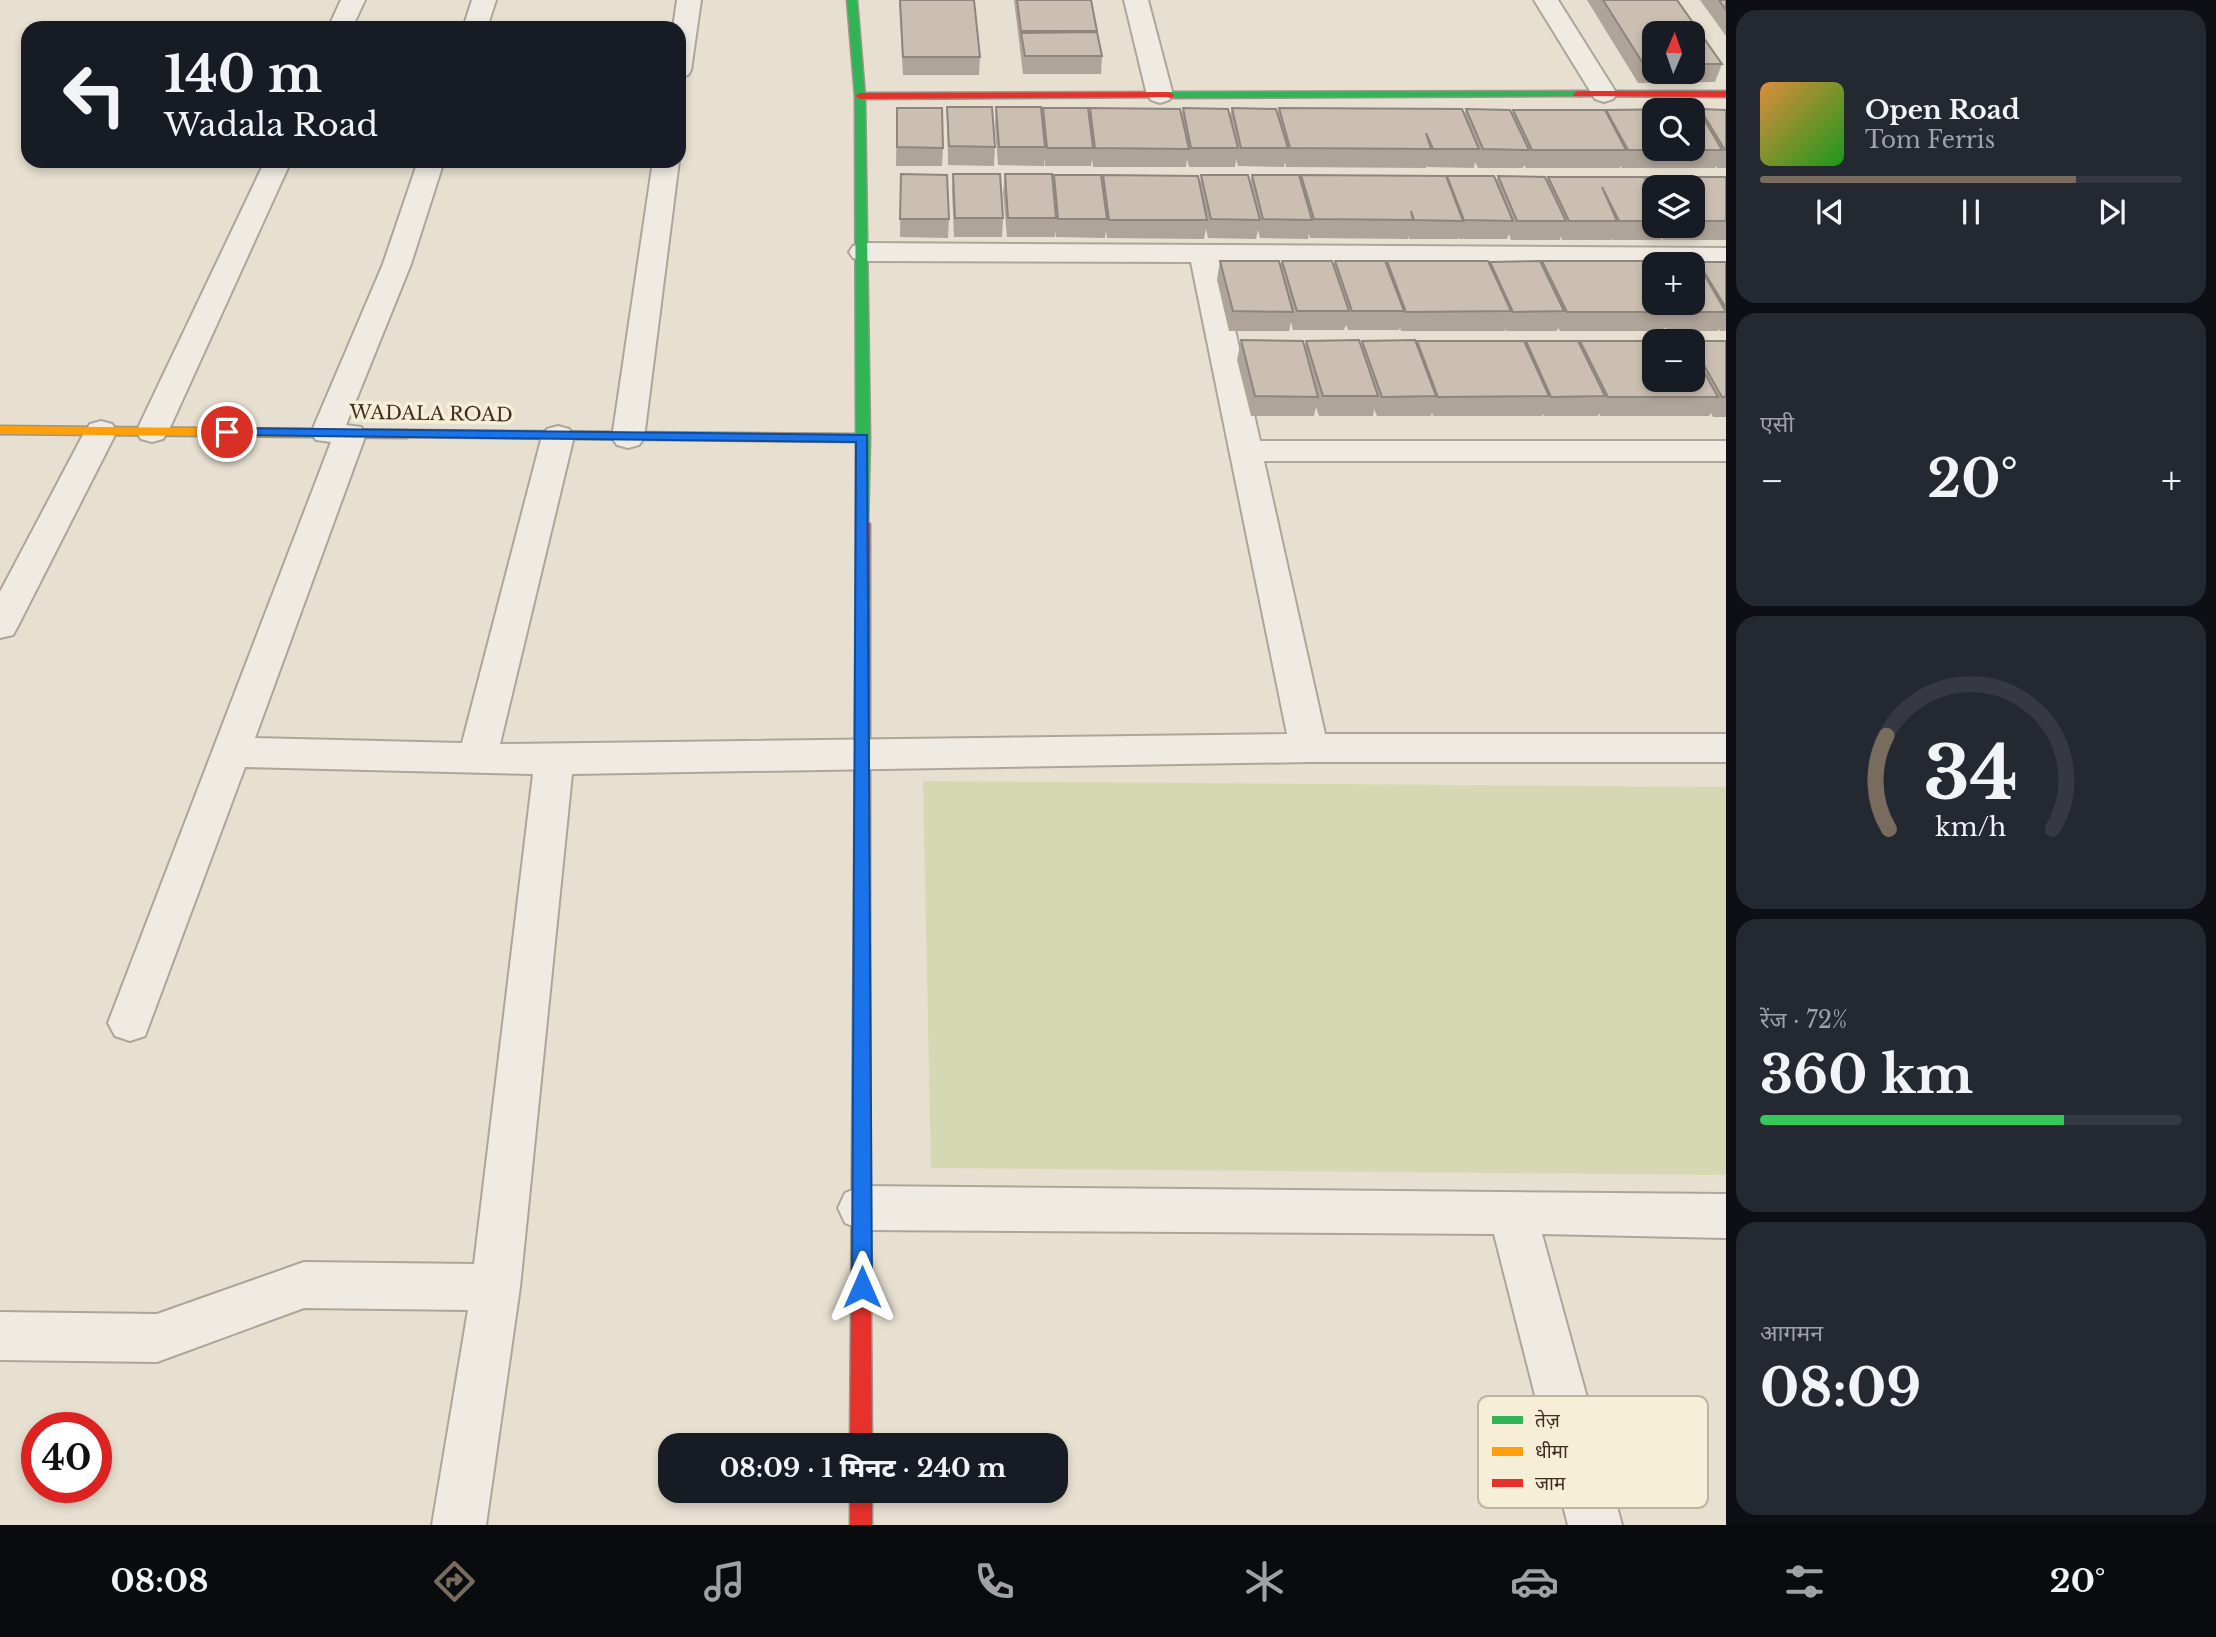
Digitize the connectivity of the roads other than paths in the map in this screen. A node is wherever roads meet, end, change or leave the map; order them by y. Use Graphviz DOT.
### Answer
graph roads {
  1 [pos="353,0"];
  2 [pos="484,0"];
  3 [pos="689,0"];
  4 [pos="852,0"];
  5 [pos="1136,0"];
  6 [pos="1546,0"];
  7 [pos="343,21"];
  8 [pos="477,21"];
  9 [pos="686,21"];
  10 [pos="1604,94"];
  11 [pos="1726,94"];
  12 [pos="1160,95"];
  13 [pos="860,96"];
  14 [pos="275,168"];
  15 [pos="429,168"];
  16 [pos="665,168"];
  17 [pos="863,252"];
  18 [pos="1204,254"];
  19 [pos="1726,257"];
  20 [pos="0,430"];
  21 [pos="101,431"];
  22 [pos="152,432"];
  23 [pos="339,434"];
  24 [pos="558,436"];
  25 [pos="628,438"];
  26 [pos="863,438"];
  27 [pos="1245,451"];
  28 [pos="1726,451"];
  29 [pos="0,626"];
  30 [pos="1309,748"];
  31 [pos="1726,748"];
  32 [pos="231,752"];
  33 [pos="864,754"];
  34 [pos="477,760"];
  35 [pos="554,760"];
  36 [pos="130,1023"];
  37 [pos="862,1208"];
  38 [pos="1512,1212"];
  39 [pos="1726,1216"];
  40 [pos="496,1287"];
  41 [pos="0,1336"];
  42 [pos="1561,1396"];
  43 [pos="861,1433"];
  44 [pos="861,1503"];
  45 [pos="1590,1508"];
  46 [pos="459,1525"];
  47 [pos="861,1525"];
  48 [pos="1595,1525"];
  1 -- 7 [label="street"];
  2 -- 8 [label="street"];
  3 -- 9 [label="street"];
  4 -- 13 [label="street"];
  5 -- 12 [label="street"];
  6 -- 10 [label="street"];
  10 -- 11 [label="street"];
  10 -- 12 [label="street"];
  12 -- 13 [label="street"];
  13 -- 17 [label="street"];
  14 -- 22 [label="street"];
  15 -- 23 [label="street"];
  16 -- 25 [label="street"];
  17 -- 18 [label="street"];
  17 -- 26 [label="street"];
  18 -- 19 [label="street"];
  18 -- 27 [label="street"];
  20 -- 21 [label="street, WADALA ROAD"];
  21 -- 22 [label="street, WADALA ROAD"];
  21 -- 29 [label="street"];
  22 -- 23 [label="street, WADALA ROAD"];
  23 -- 24 [label="street, WADALA ROAD"];
  23 -- 32 [label="street"];
  24 -- 25 [label="street, WADALA ROAD"];
  24 -- 34 [label="street"];
  25 -- 26 [label="street, WADALA ROAD"];
  26 -- 33 [label="street"];
  27 -- 28 [label="street"];
  27 -- 30 [label="street"];
  30 -- 31 [label="street"];
  30 -- 33 [label="street"];
  32 -- 34 [label="street"];
  32 -- 36 [label="street"];
  33 -- 35 [label="street"];
  33 -- 37 [label="street"];
  34 -- 35 [label="street"];
  35 -- 40 [label="street"];
  37 -- 38 [label="street"];
  37 -- 43 [label="street"];
  38 -- 39 [label="street"];
  38 -- 42 [label="street"];
  40 -- 41 [label="street"];
  40 -- 46 [label="street"];
  44 -- 47 [label="street"];
  45 -- 48 [label="street"];
}
